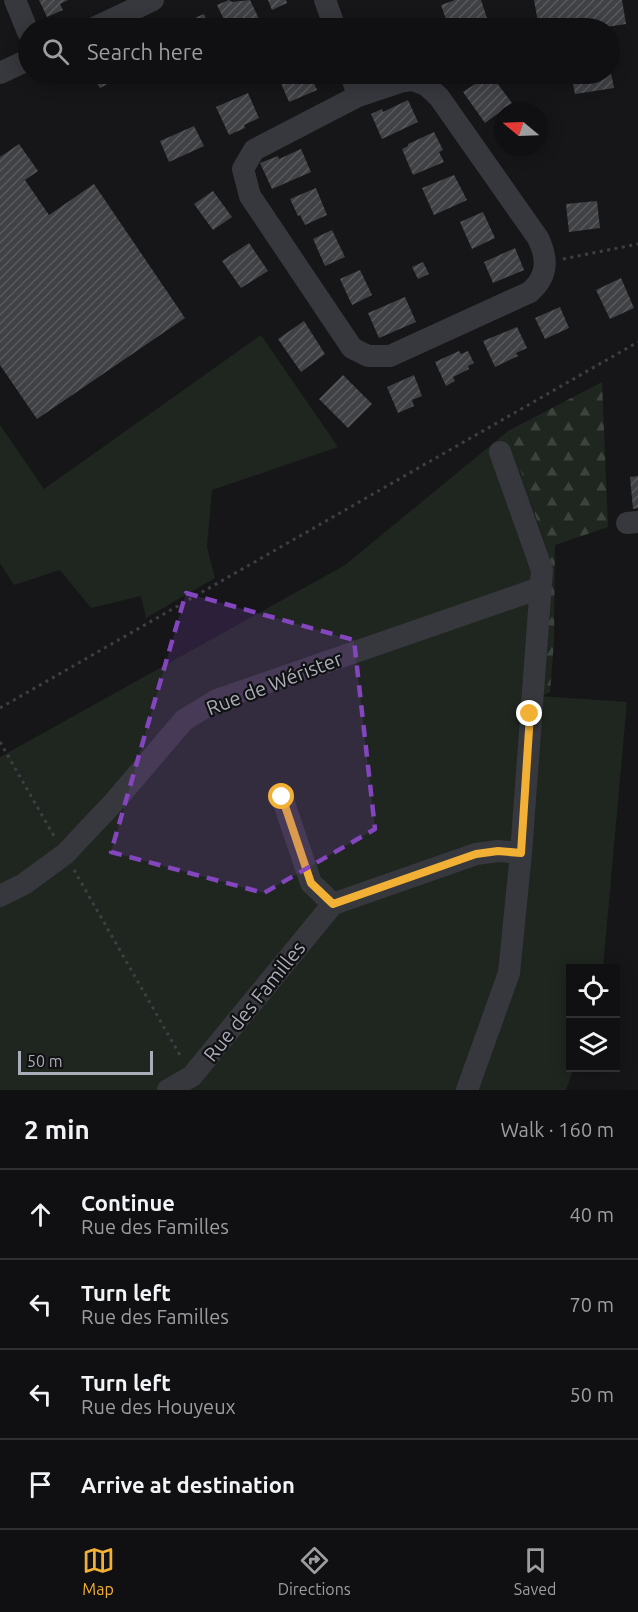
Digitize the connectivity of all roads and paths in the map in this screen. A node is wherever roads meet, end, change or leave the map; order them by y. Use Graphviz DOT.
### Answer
graph roads {
  1 [pos="15,0"];
  2 [pos="153,0"];
  3 [pos="325,0"];
  4 [pos="22,18"];
  5 [pos="115,18"];
  6 [pos="331,18"];
  7 [pos="18,65"];
  8 [pos="0,74"];
  9 [pos="354,84"];
  10 [pos="393,84"];
  11 [pos="423,84"];
  12 [pos="358,96"];
  13 [pos="638,244"];
  14 [pos="546,262"];
  15 [pos="638,342"];
  16 [pos="500,452"];
  17 [pos="540,588"];
  18 [pos="0,708"];
  19 [pos="0,742"];
  20 [pos="282,797"];
  21 [pos="521,853"];
  22 [pos="65,854"];
  23 [pos="0,896"];
  24 [pos="333,904"];
  25 [pos="192,1077"];
  26 [pos="168,1090"];
  27 [pos="467,1090"];
  1 -- 4 [label="street"];
  2 -- 5 [label="street"];
  3 -- 6 [label="street"];
  7 -- 8 [label="street"];
  9 -- 12 [label="street"];
  10 -- 12 [label="street"];
  11 -- 14 [label="street"];
  12 -- 14 [label="street"];
  13 -- 14 [label="path"];
  15 -- 18 [label="path"];
  16 -- 17 [label="street"];
  17 -- 21 [label="street"];
  17 -- 22 [label="street, Rue de Wérister"];
  19 -- 22 [label="path"];
  20 -- 24 [label="street"];
  21 -- 24 [label="street"];
  21 -- 27 [label="street"];
  22 -- 23 [label="street, Rue de Wérister"];
  22 -- 25 [label="path"];
  24 -- 25 [label="street, Rue des Familles"];
  25 -- 26 [label="street, Rue des Familles"];
}
